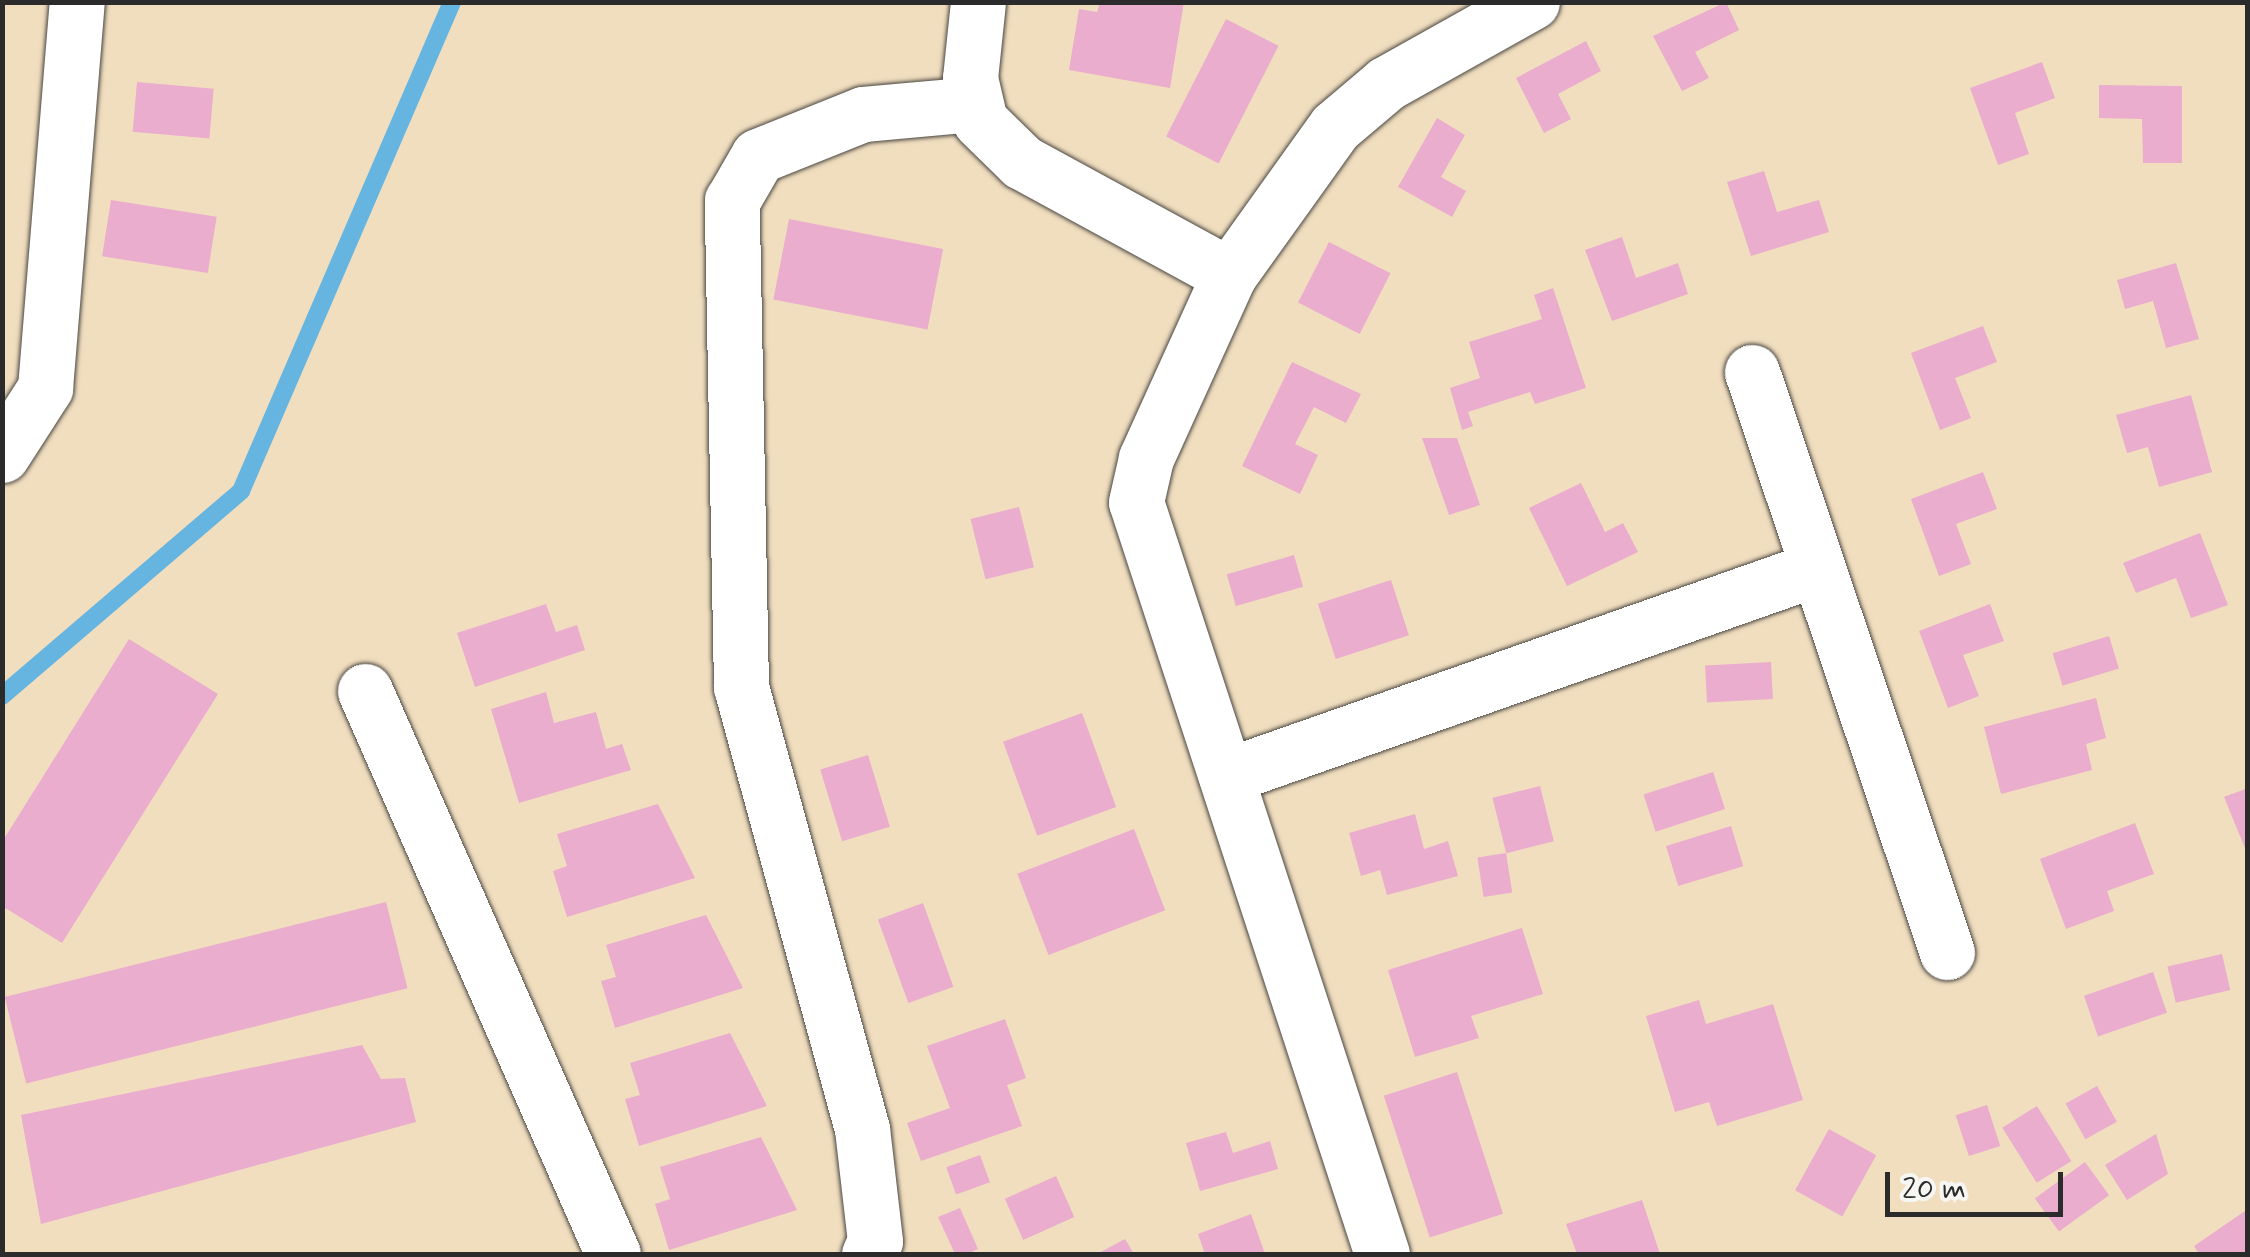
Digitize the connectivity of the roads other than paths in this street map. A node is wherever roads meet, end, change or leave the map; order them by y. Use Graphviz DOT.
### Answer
graph roads {
  1 [pos="77,2"];
  2 [pos="978,2"];
  3 [pos="1532,2"];
  4 [pos="976,104"];
  5 [pos="1229,275"];
  6 [pos="1752,372"];
  7 [pos="2,455"];
  8 [pos="1818,568"];
  9 [pos="365,691"];
  10 [pos="1226,776"];
  11 [pos="1947,952"];
  12 [pos="613,1254"];
  13 [pos="869,1254"];
  14 [pos="1382,1254"];
  1 -- 7 [label="street"];
  2 -- 4 [label="street"];
  3 -- 5 [label="street"];
  4 -- 5 [label="street"];
  4 -- 13 [label="street"];
  5 -- 10 [label="street"];
  6 -- 8 [label="street"];
  8 -- 10 [label="street"];
  8 -- 11 [label="street"];
  9 -- 12 [label="street"];
  10 -- 14 [label="street"];
}
